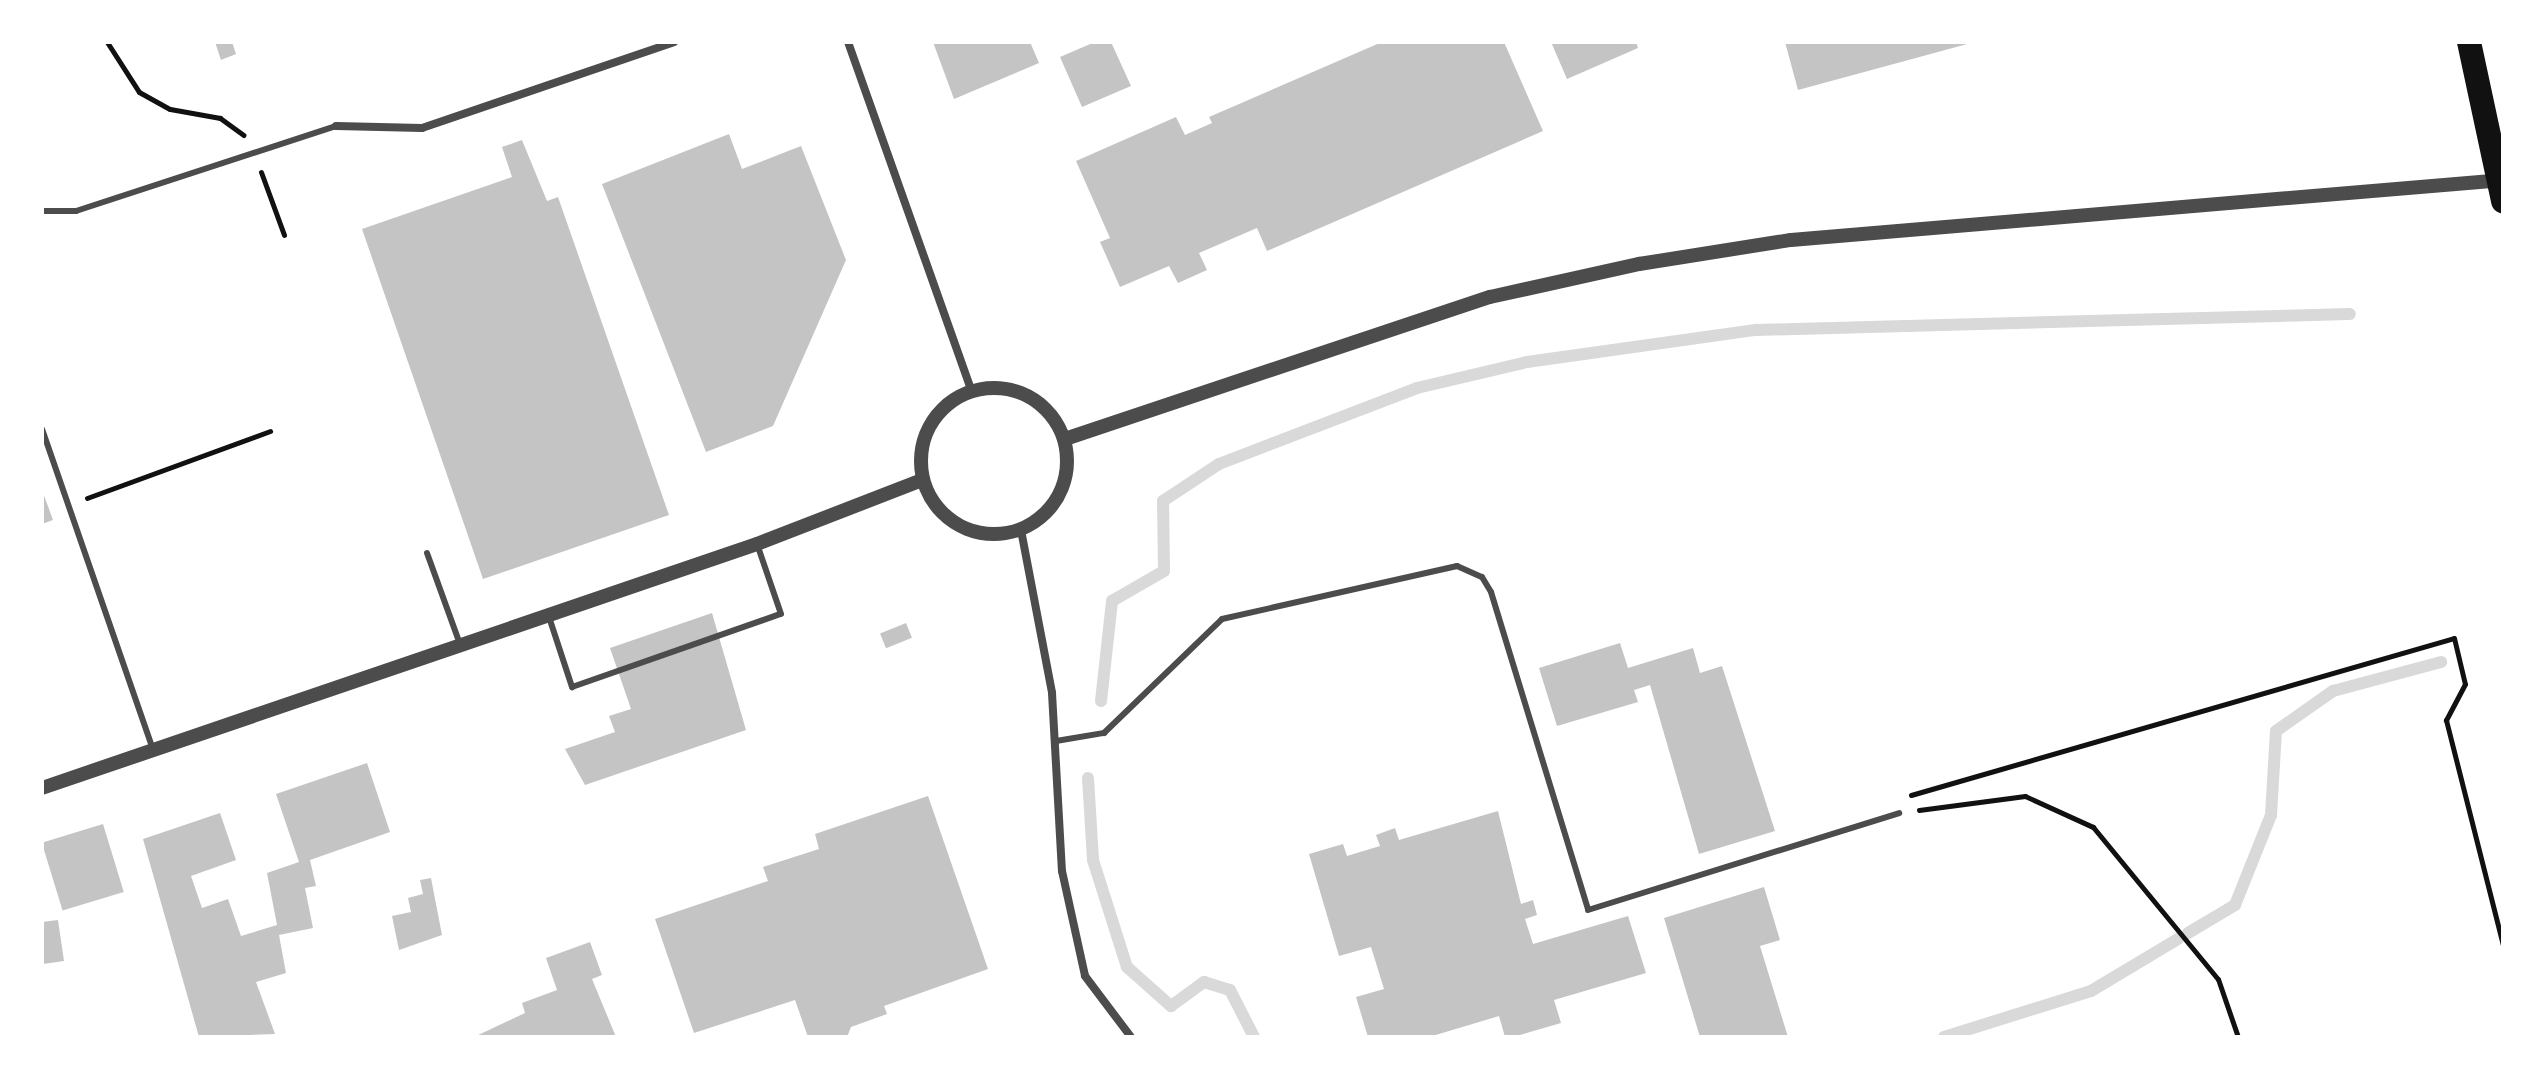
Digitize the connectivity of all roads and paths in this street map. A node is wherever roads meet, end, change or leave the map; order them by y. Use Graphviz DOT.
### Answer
graph roads {
  1 [pos="107,42"];
  2 [pos="674,42"];
  3 [pos="848,42"];
  4 [pos="2469,42"];
  5 [pos="336,126"];
  6 [pos="254,153"];
  7 [pos="2503,180"];
  8 [pos="2503,201"];
  9 [pos="42,211"];
  10 [pos="284,235"];
  11 [pos="971,390"];
  12 [pos="42,429"];
  13 [pos="270,431"];
  14 [pos="1065,439"];
  15 [pos="922,480"];
  16 [pos="68,505"];
  17 [pos="1021,530"];
  18 [pos="757,544"];
  19 [pos="427,553"];
  20 [pos="548,614"];
  21 [pos="460,644"];
  22 [pos="1056,741"];
  23 [pos="153,750"];
  24 [pos="42,788"];
  25 [pos="1899,813"];
  26 [pos="2503,946"];
  27 [pos="1131,1037"];
  28 [pos="2238,1037"];
  1 -- 6 [label="path"];
  2 -- 5 [label="street"];
  3 -- 11 [label="street"];
  4 -- 8 [label="highway"];
  5 -- 6 [label="lane"];
  6 -- 9 [label="lane"];
  6 -- 10 [label="path"];
  7 -- 14 [label="street"];
  11 -- 14 [label="street"];
  11 -- 15 [label="street"];
  12 -- 16 [label="lane"];
  13 -- 16 [label="path"];
  14 -- 17 [label="street"];
  15 -- 17 [label="street"];
  15 -- 18 [label="street"];
  16 -- 23 [label="lane"];
  17 -- 22 [label="street"];
  18 -- 20 [label="street"];
  18 -- 20 [label="lane"];
  19 -- 21 [label="lane"];
  20 -- 21 [label="street"];
  21 -- 23 [label="street"];
  22 -- 25 [label="lane"];
  22 -- 27 [label="street"];
  23 -- 24 [label="street"];
  25 -- 26 [label="path"];
  25 -- 28 [label="path"];
}
